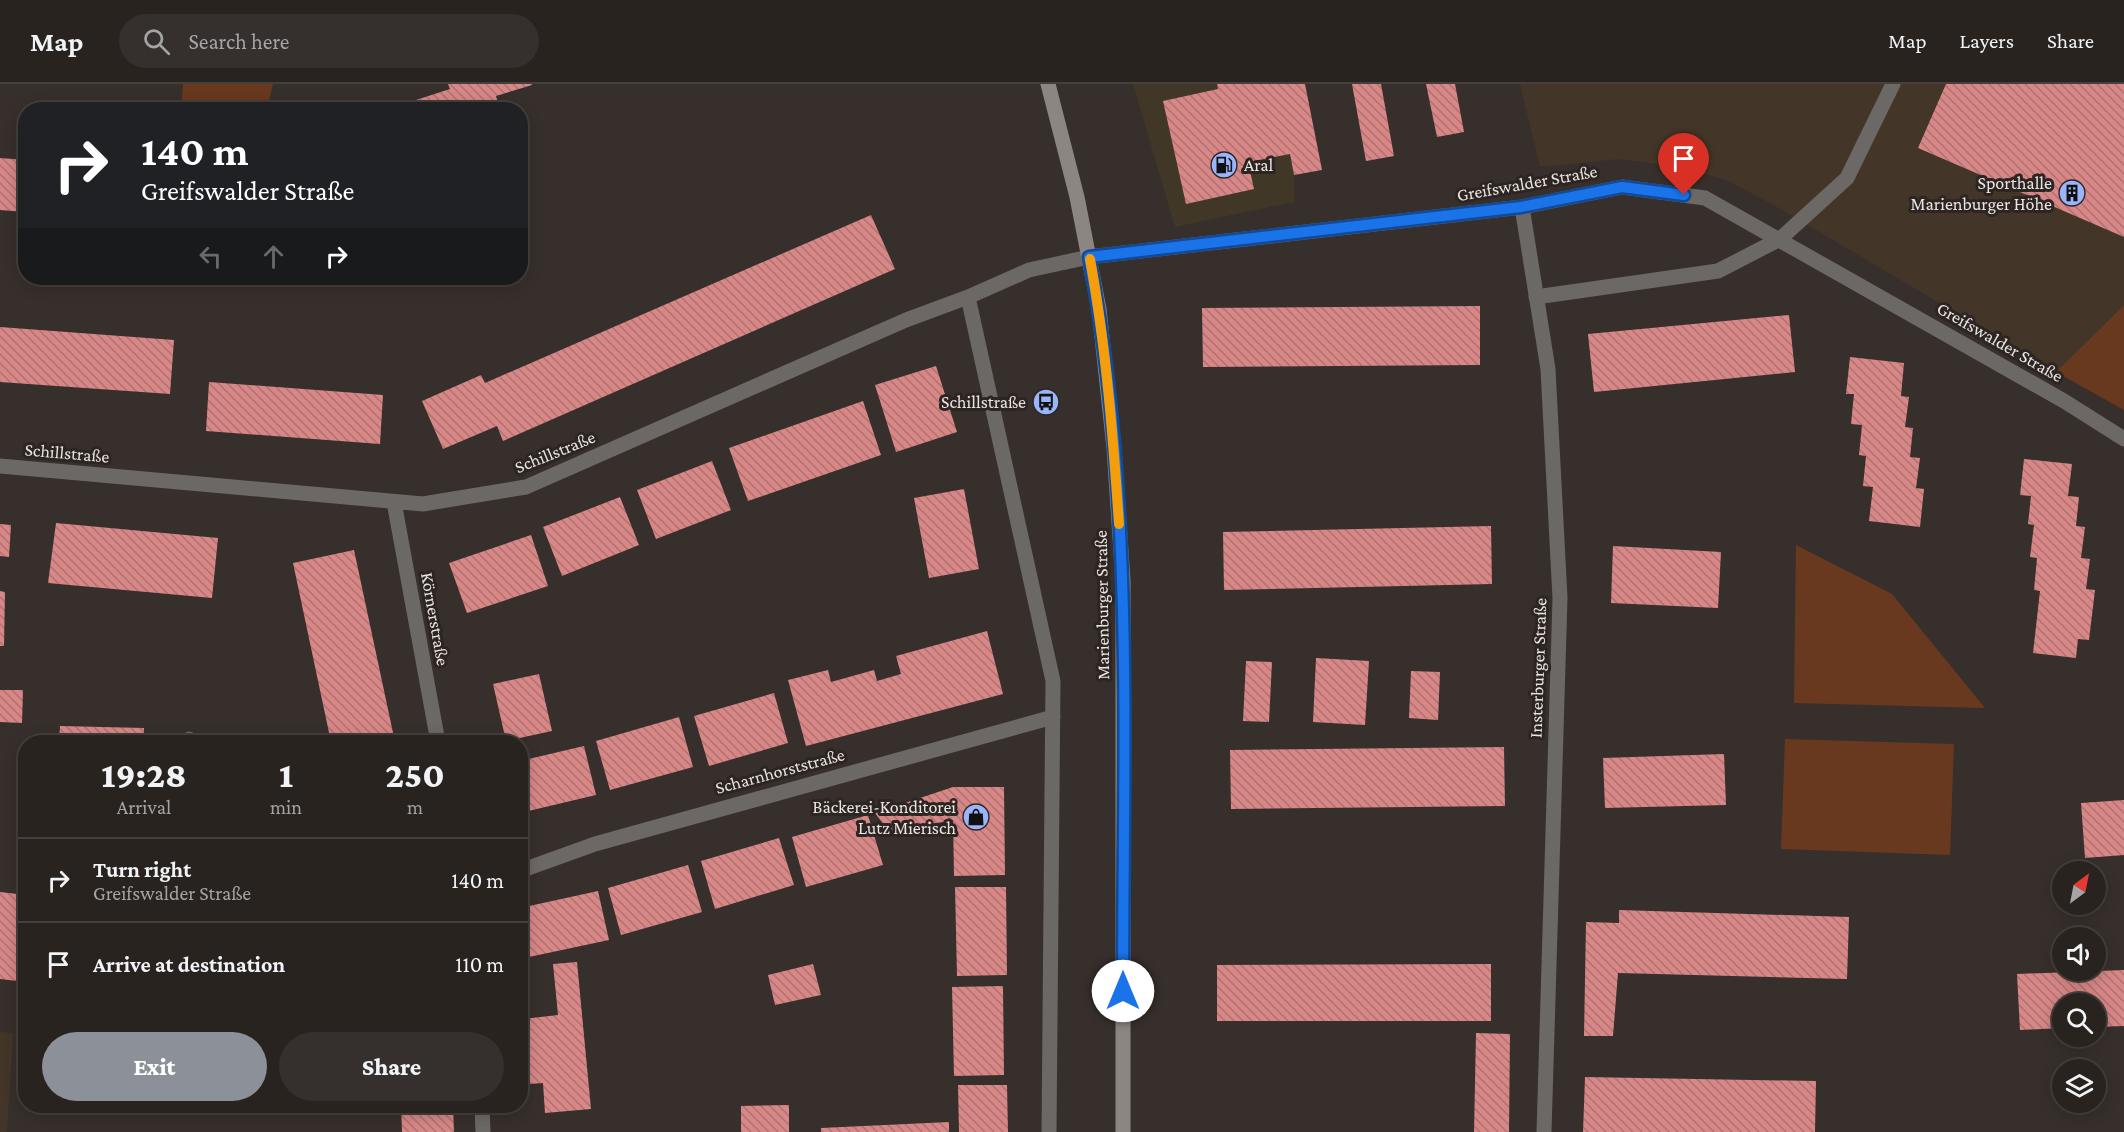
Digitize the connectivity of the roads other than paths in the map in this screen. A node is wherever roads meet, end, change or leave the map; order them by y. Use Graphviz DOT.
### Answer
graph roads {
  1 [pos="1048,84"];
  2 [pos="1893,84"];
  3 [pos="1521,207"];
  4 [pos="1780,239"];
  5 [pos="1089,257"];
  6 [pos="968,297"];
  7 [pos="1536,297"];
  8 [pos="2124,439"];
  9 [pos="0,466"];
  10 [pos="394,502"];
  11 [pos="1053,717"];
  12 [pos="437,735"];
  13 [pos="528,868"];
  14 [pos="482,1113"];
  15 [pos="483,1132"];
  16 [pos="1049,1132"];
  17 [pos="1123,1132"];
  18 [pos="1544,1132"];
  1 -- 5 [label="main road, Marienburger Straße"];
  2 -- 4 [label="street"];
  3 -- 4 [label="street, Greifswalder Straße"];
  3 -- 5 [label="street, Greifswalder Straße"];
  3 -- 7 [label="street, Insterburger Straße"];
  4 -- 7 [label="street"];
  4 -- 8 [label="street, Greifswalder Straße"];
  5 -- 6 [label="street, Schillstraße"];
  5 -- 17 [label="main road, Marienburger Straße"];
  6 -- 10 [label="street, Schillstraße"];
  6 -- 11 [label="street"];
  7 -- 18 [label="street, Insterburger Straße"];
  9 -- 10 [label="street, Schillstraße"];
  10 -- 12 [label="street, Körnerstraße"];
  11 -- 13 [label="street, Scharnhorststraße"];
  11 -- 16 [label="street"];
  14 -- 15 [label="street"];
}
